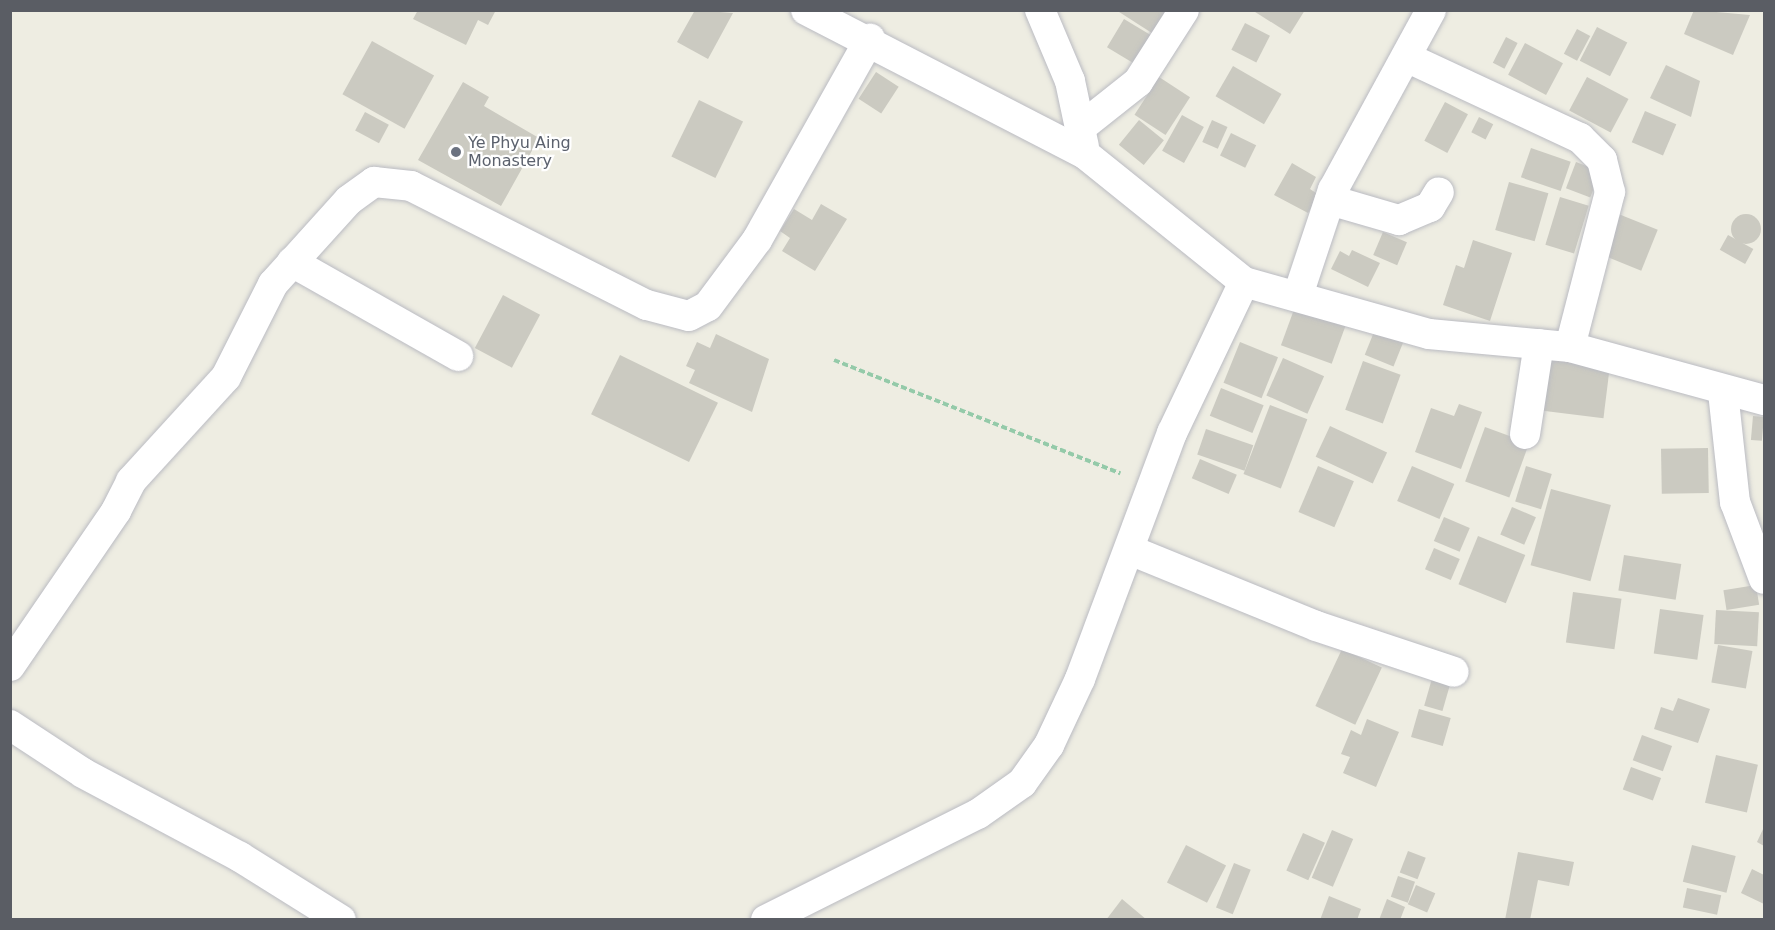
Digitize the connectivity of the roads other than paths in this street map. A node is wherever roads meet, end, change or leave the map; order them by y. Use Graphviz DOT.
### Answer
graph roads {
  1 [pos="806,10"];
  2 [pos="1040,10"];
  3 [pos="1184,10"];
  4 [pos="1431,10"];
  5 [pos="870,39"];
  6 [pos="1406,57"];
  7 [pos="1083,141"];
  8 [pos="1439,192"];
  9 [pos="1330,200"];
  10 [pos="292,262"];
  11 [pos="1244,282"];
  12 [pos="1298,295"];
  13 [pos="1539,344"];
  14 [pos="1570,347"];
  15 [pos="458,356"];
  16 [pos="1724,392"];
  17 [pos="1764,400"];
  18 [pos="1525,434"];
  19 [pos="1130,550"];
  20 [pos="1764,579"];
  21 [pos="10,666"];
  22 [pos="1454,672"];
  23 [pos="10,725"];
  24 [pos="341,920"];
  25 [pos="766,920"];
  1 -- 5 [label="street"];
  2 -- 7 [label="street"];
  3 -- 7 [label="street"];
  4 -- 6 [label="street"];
  5 -- 7 [label="street"];
  5 -- 10 [label="street"];
  6 -- 9 [label="street"];
  6 -- 14 [label="street"];
  7 -- 11 [label="street"];
  8 -- 9 [label="street"];
  9 -- 12 [label="street"];
  10 -- 15 [label="street"];
  10 -- 21 [label="street"];
  11 -- 12 [label="street"];
  11 -- 19 [label="street"];
  12 -- 13 [label="street"];
  13 -- 14 [label="street"];
  13 -- 18 [label="street"];
  14 -- 16 [label="street"];
  16 -- 17 [label="street"];
  16 -- 20 [label="street"];
  19 -- 22 [label="street"];
  19 -- 25 [label="street"];
  23 -- 24 [label="street"];
}
